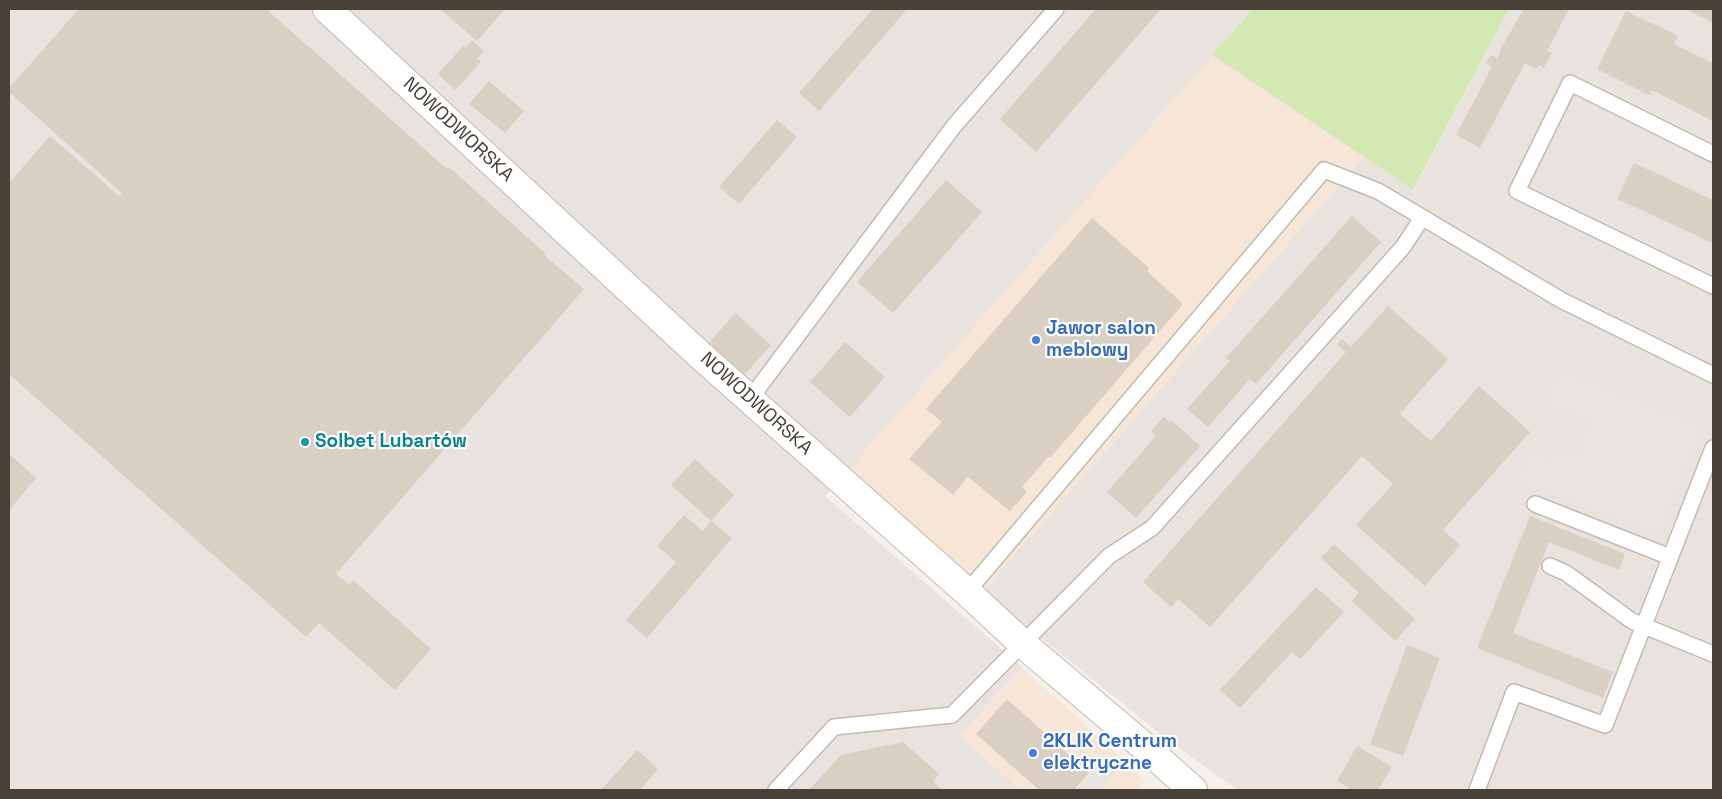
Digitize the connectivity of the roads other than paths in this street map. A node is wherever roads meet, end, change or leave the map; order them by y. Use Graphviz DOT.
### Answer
graph roads {
  1 [pos="327,9"];
  2 [pos="1056,9"];
  3 [pos="1713,154"];
  4 [pos="1422,218"];
  5 [pos="1713,286"];
  6 [pos="1713,375"];
  7 [pos="750,399"];
  8 [pos="1713,448"];
  9 [pos="1535,504"];
  10 [pos="1670,557"];
  11 [pos="1550,566"];
  12 [pos="967,592"];
  13 [pos="1644,626"];
  14 [pos="1023,644"];
  15 [pos="1713,654"];
  16 [pos="776,790"];
  17 [pos="1193,790"];
  18 [pos="1477,790"];
  1 -- 7 [label="street, NOWODWORSKA"];
  2 -- 7 [label="lane"];
  3 -- 5 [label="lane"];
  4 -- 6 [label="lane"];
  4 -- 12 [label="lane"];
  4 -- 14 [label="lane"];
  7 -- 12 [label="street, NOWODWORSKA"];
  8 -- 10 [label="lane"];
  9 -- 10 [label="lane"];
  10 -- 13 [label="lane"];
  11 -- 13 [label="lane"];
  12 -- 14 [label="street, NOWODWORSKA"];
  13 -- 15 [label="lane"];
  13 -- 18 [label="lane"];
  14 -- 16 [label="lane"];
  14 -- 17 [label="street, NOWODWORSKA"];
}
